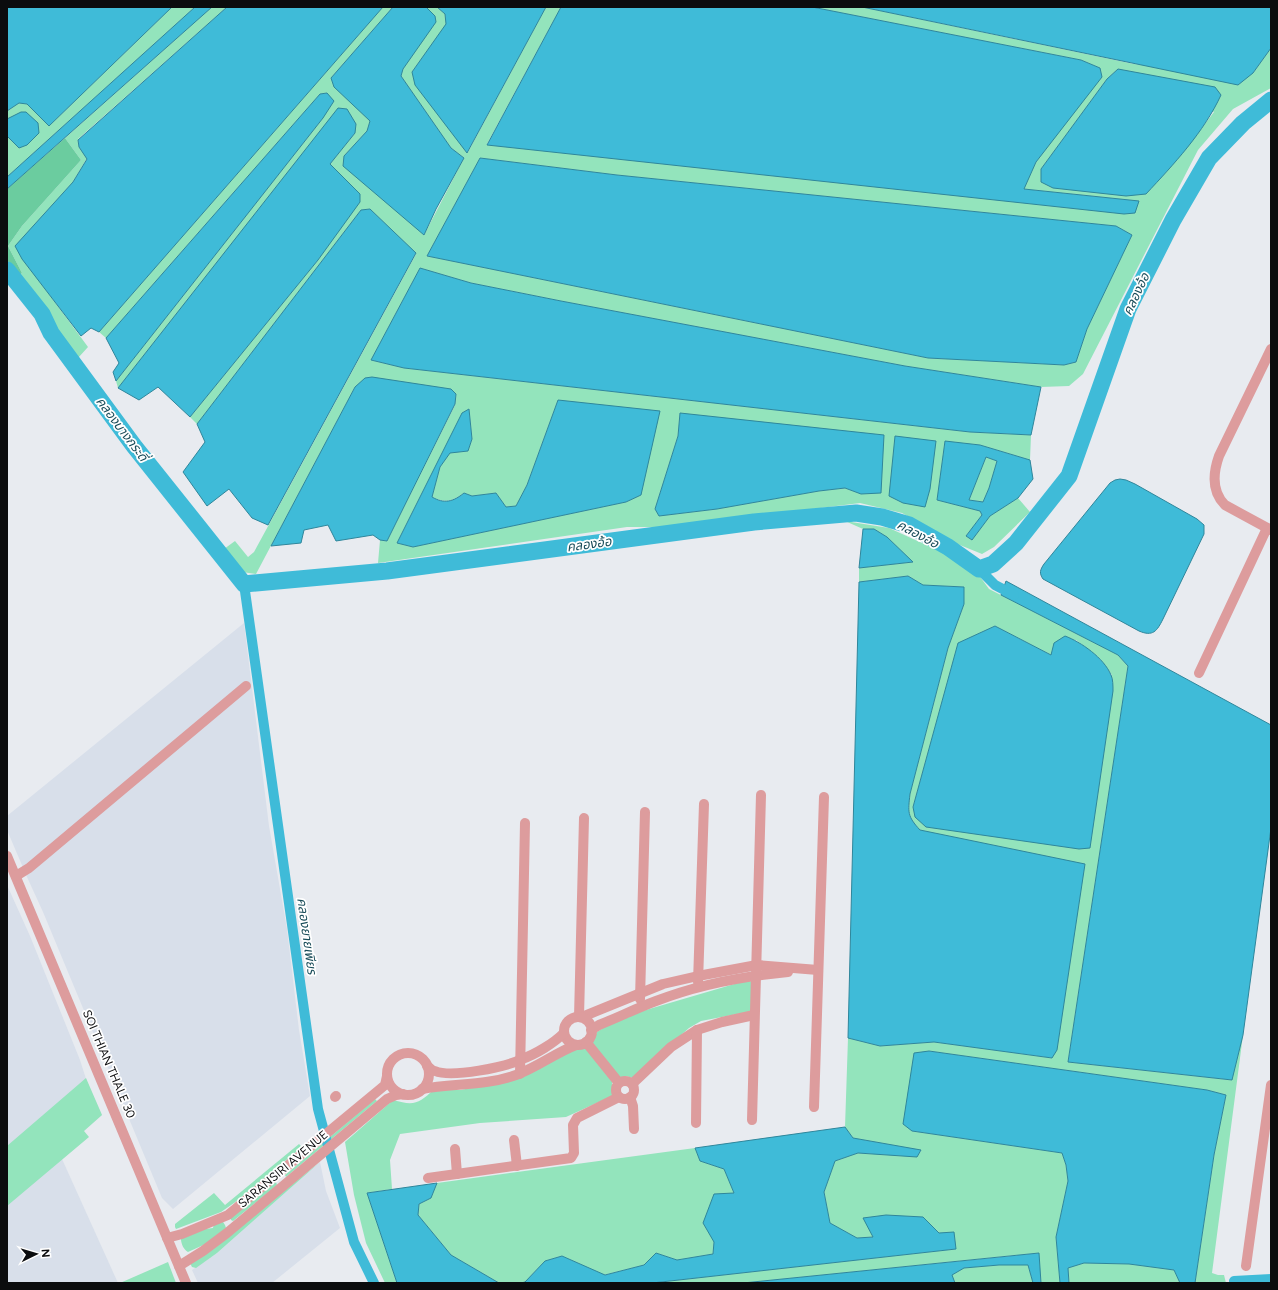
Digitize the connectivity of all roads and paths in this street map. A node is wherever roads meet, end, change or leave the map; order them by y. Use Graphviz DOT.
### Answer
graph roads {
  1 [pos="1271,349"];
  2 [pos="1269,529"];
  3 [pos="1199,673"];
  4 [pos="246,686"];
  5 [pos="761,795"];
  6 [pos="824,797"];
  7 [pos="704,804"];
  8 [pos="645,812"];
  9 [pos="584,818"];
  10 [pos="525,823"];
  11 [pos="7,856"];
  12 [pos="16,876"];
  13 [pos="757,970"];
  14 [pos="818,970"];
  15 [pos="698,976"];
  16 [pos="698,988"];
  17 [pos="640,994"];
  18 [pos="640,1009"];
  19 [pos="754,1016"];
  20 [pos="580,1017"];
  21 [pos="591,1030"];
  22 [pos="697,1030"];
  23 [pos="564,1033"];
  24 [pos="581,1044"];
  25 [pos="519,1061"];
  26 [pos="427,1066"];
  27 [pos="520,1074"];
  28 [pos="387,1076"];
  29 [pos="618,1084"];
  30 [pos="632,1084"];
  31 [pos="1271,1085"];
  32 [pos="422,1089"];
  33 [pos="403,1094"];
  34 [pos="619,1097"];
  35 [pos="630,1097"];
  36 [pos="814,1106"];
  37 [pos="752,1120"];
  38 [pos="696,1123"];
  39 [pos="1268,1125"];
  40 [pos="634,1129"];
  41 [pos="514,1140"];
  42 [pos="455,1149"];
  43 [pos="517,1166"];
  44 [pos="277,1174"];
  45 [pos="457,1174"];
  46 [pos="428,1178"];
  47 [pos="285,1184"];
  48 [pos="219,1219"];
  49 [pos="231,1230"];
  50 [pos="167,1238"];
  51 [pos="179,1266"];
  52 [pos="1246,1266"];
  53 [pos="186,1283"];
  1 -- 2 [label="street"];
  2 -- 3 [label="street"];
  4 -- 12 [label="street"];
  5 -- 13 [label="street"];
  6 -- 14 [label="street"];
  7 -- 15 [label="street"];
  8 -- 17 [label="street"];
  9 -- 20 [label="street"];
  10 -- 25 [label="street"];
  11 -- 12 [label="street, SOI THIAN THALE 30"];
  12 -- 50 [label="street, SOI THIAN THALE 30"];
  13 -- 14 [label="street"];
  13 -- 15 [label="street"];
  13 -- 16 [label="street"];
  13 -- 19 [label="street"];
  14 -- 36 [label="street"];
  15 -- 16 [label="street"];
  15 -- 17 [label="street"];
  16 -- 18 [label="street"];
  17 -- 18 [label="street"];
  17 -- 20 [label="street"];
  18 -- 21 [label="street"];
  19 -- 22 [label="street"];
  19 -- 37 [label="street"];
  20 -- 21 [label="street"];
  20 -- 23 [label="street"];
  21 -- 24 [label="street"];
  22 -- 30 [label="street"];
  22 -- 38 [label="street"];
  23 -- 24 [label="street"];
  23 -- 25 [label="street"];
  24 -- 27 [label="street"];
  24 -- 29 [label="street"];
  25 -- 26 [label="street"];
  25 -- 27 [label="street"];
  26 -- 28 [label="street"];
  26 -- 32 [label="street"];
  27 -- 32 [label="street"];
  28 -- 33 [label="street"];
  28 -- 44 [label="street, SARANSIRI AVENUE"];
  29 -- 30 [label="street"];
  29 -- 34 [label="street"];
  30 -- 35 [label="street"];
  31 -- 39 [label="street"];
  32 -- 33 [label="street"];
  33 -- 47 [label="street, SARANSIRI AVENUE"];
  34 -- 35 [label="street"];
  34 -- 43 [label="street"];
  35 -- 40 [label="street"];
  39 -- 52 [label="street"];
  41 -- 43 [label="street"];
  42 -- 45 [label="street"];
  43 -- 45 [label="street"];
  44 -- 47 [label="street"];
  44 -- 48 [label="street, SARANSIRI AVENUE"];
  45 -- 46 [label="street"];
  47 -- 49 [label="street, SARANSIRI AVENUE"];
  48 -- 49 [label="street"];
  48 -- 50 [label="street, SARANSIRI AVENUE"];
  49 -- 51 [label="street, SARANSIRI AVENUE"];
  50 -- 51 [label="street, SOI THIAN THALE 30"];
  51 -- 53 [label="street, SOI THIAN THALE 30"];
}
